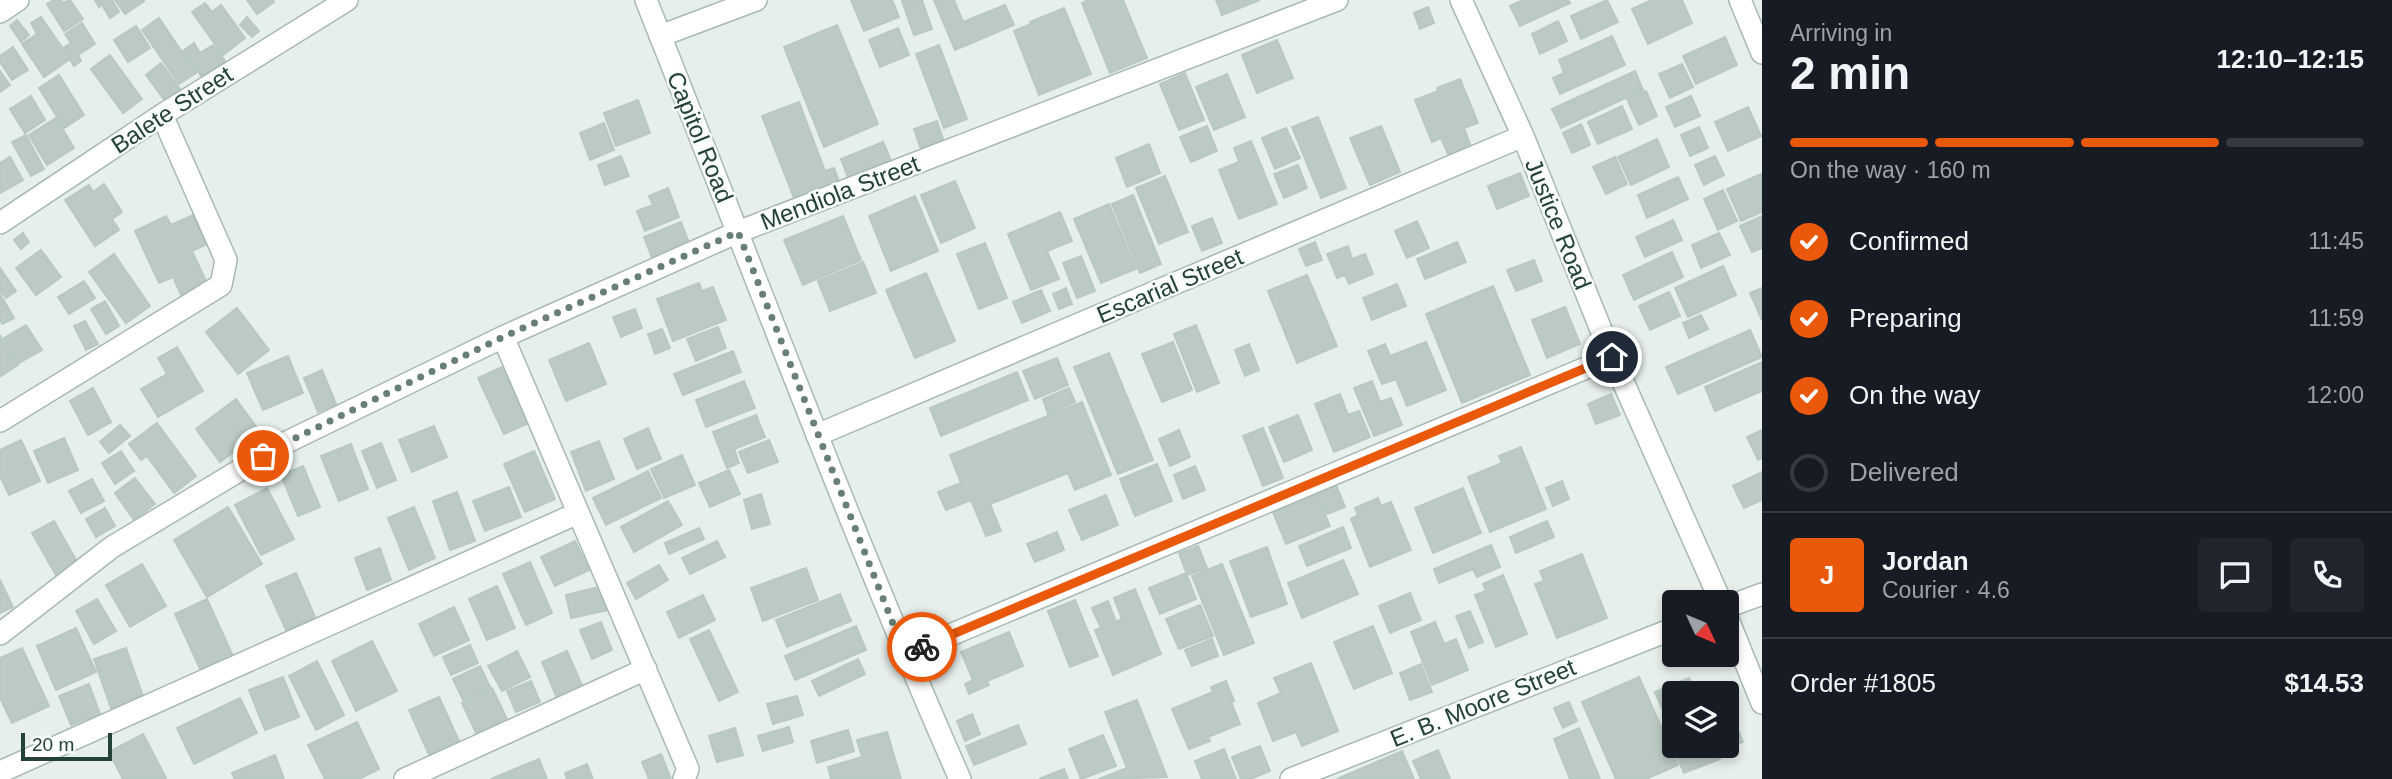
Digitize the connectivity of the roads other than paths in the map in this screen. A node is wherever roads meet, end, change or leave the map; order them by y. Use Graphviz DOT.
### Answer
graph roads {
  1 [pos="18,0"];
  2 [pos="347,0"];
  3 [pos="646,0"];
  4 [pos="756,0"];
  5 [pos="1337,0"];
  6 [pos="1461,0"];
  7 [pos="1740,0"];
  8 [pos="0,12"];
  9 [pos="660,36"];
  10 [pos="1762,53"];
  11 [pos="162,115"];
  12 [pos="1523,136"];
  13 [pos="0,223"];
  14 [pos="738,232"];
  15 [pos="503,337"];
  16 [pos="1612,357"];
  17 [pos="0,422"];
  18 [pos="817,435"];
  19 [pos="578,513"];
  20 [pos="1716,590"];
  21 [pos="1762,594"];
  22 [pos="1740,602"];
  23 [pos="1662,633"];
  24 [pos="0,634"];
  25 [pos="1740,649"];
  26 [pos="905,654"];
  27 [pos="646,669"];
  28 [pos="1762,703"];
  29 [pos="0,772"];
  30 [pos="405,779"];
  31 [pos="684,779"];
  32 [pos="960,779"];
  33 [pos="1291,779"];
  1 -- 8 [label="street"];
  2 -- 11 [label="street, Balete Street"];
  3 -- 9 [label="street, Capitol Road"];
  4 -- 9 [label="street"];
  5 -- 14 [label="street, Mendiola Street"];
  6 -- 12 [label="street, Justice Road"];
  7 -- 10 [label="street"];
  9 -- 14 [label="street, Capitol Road"];
  11 -- 13 [label="street, Balete Street"];
  11 -- 17 [label="street"];
  12 -- 16 [label="street, Justice Road"];
  12 -- 18 [label="street, Escarial Street"];
  14 -- 15 [label="street, Mendiola Street"];
  14 -- 18 [label="street, Capitol Road"];
  15 -- 19 [label="street"];
  15 -- 24 [label="street, Mendiola Street"];
  16 -- 20 [label="street, Justice Road"];
  16 -- 26 [label="street"];
  18 -- 26 [label="street, Capitol Road"];
  19 -- 27 [label="street"];
  19 -- 29 [label="street"];
  21 -- 22 [label="street"];
  23 -- 33 [label="street, E. B. Moore Street"];
  25 -- 28 [label="street"];
  26 -- 32 [label="street, Capitol Road"];
  27 -- 30 [label="street"];
  27 -- 31 [label="street"];
}
